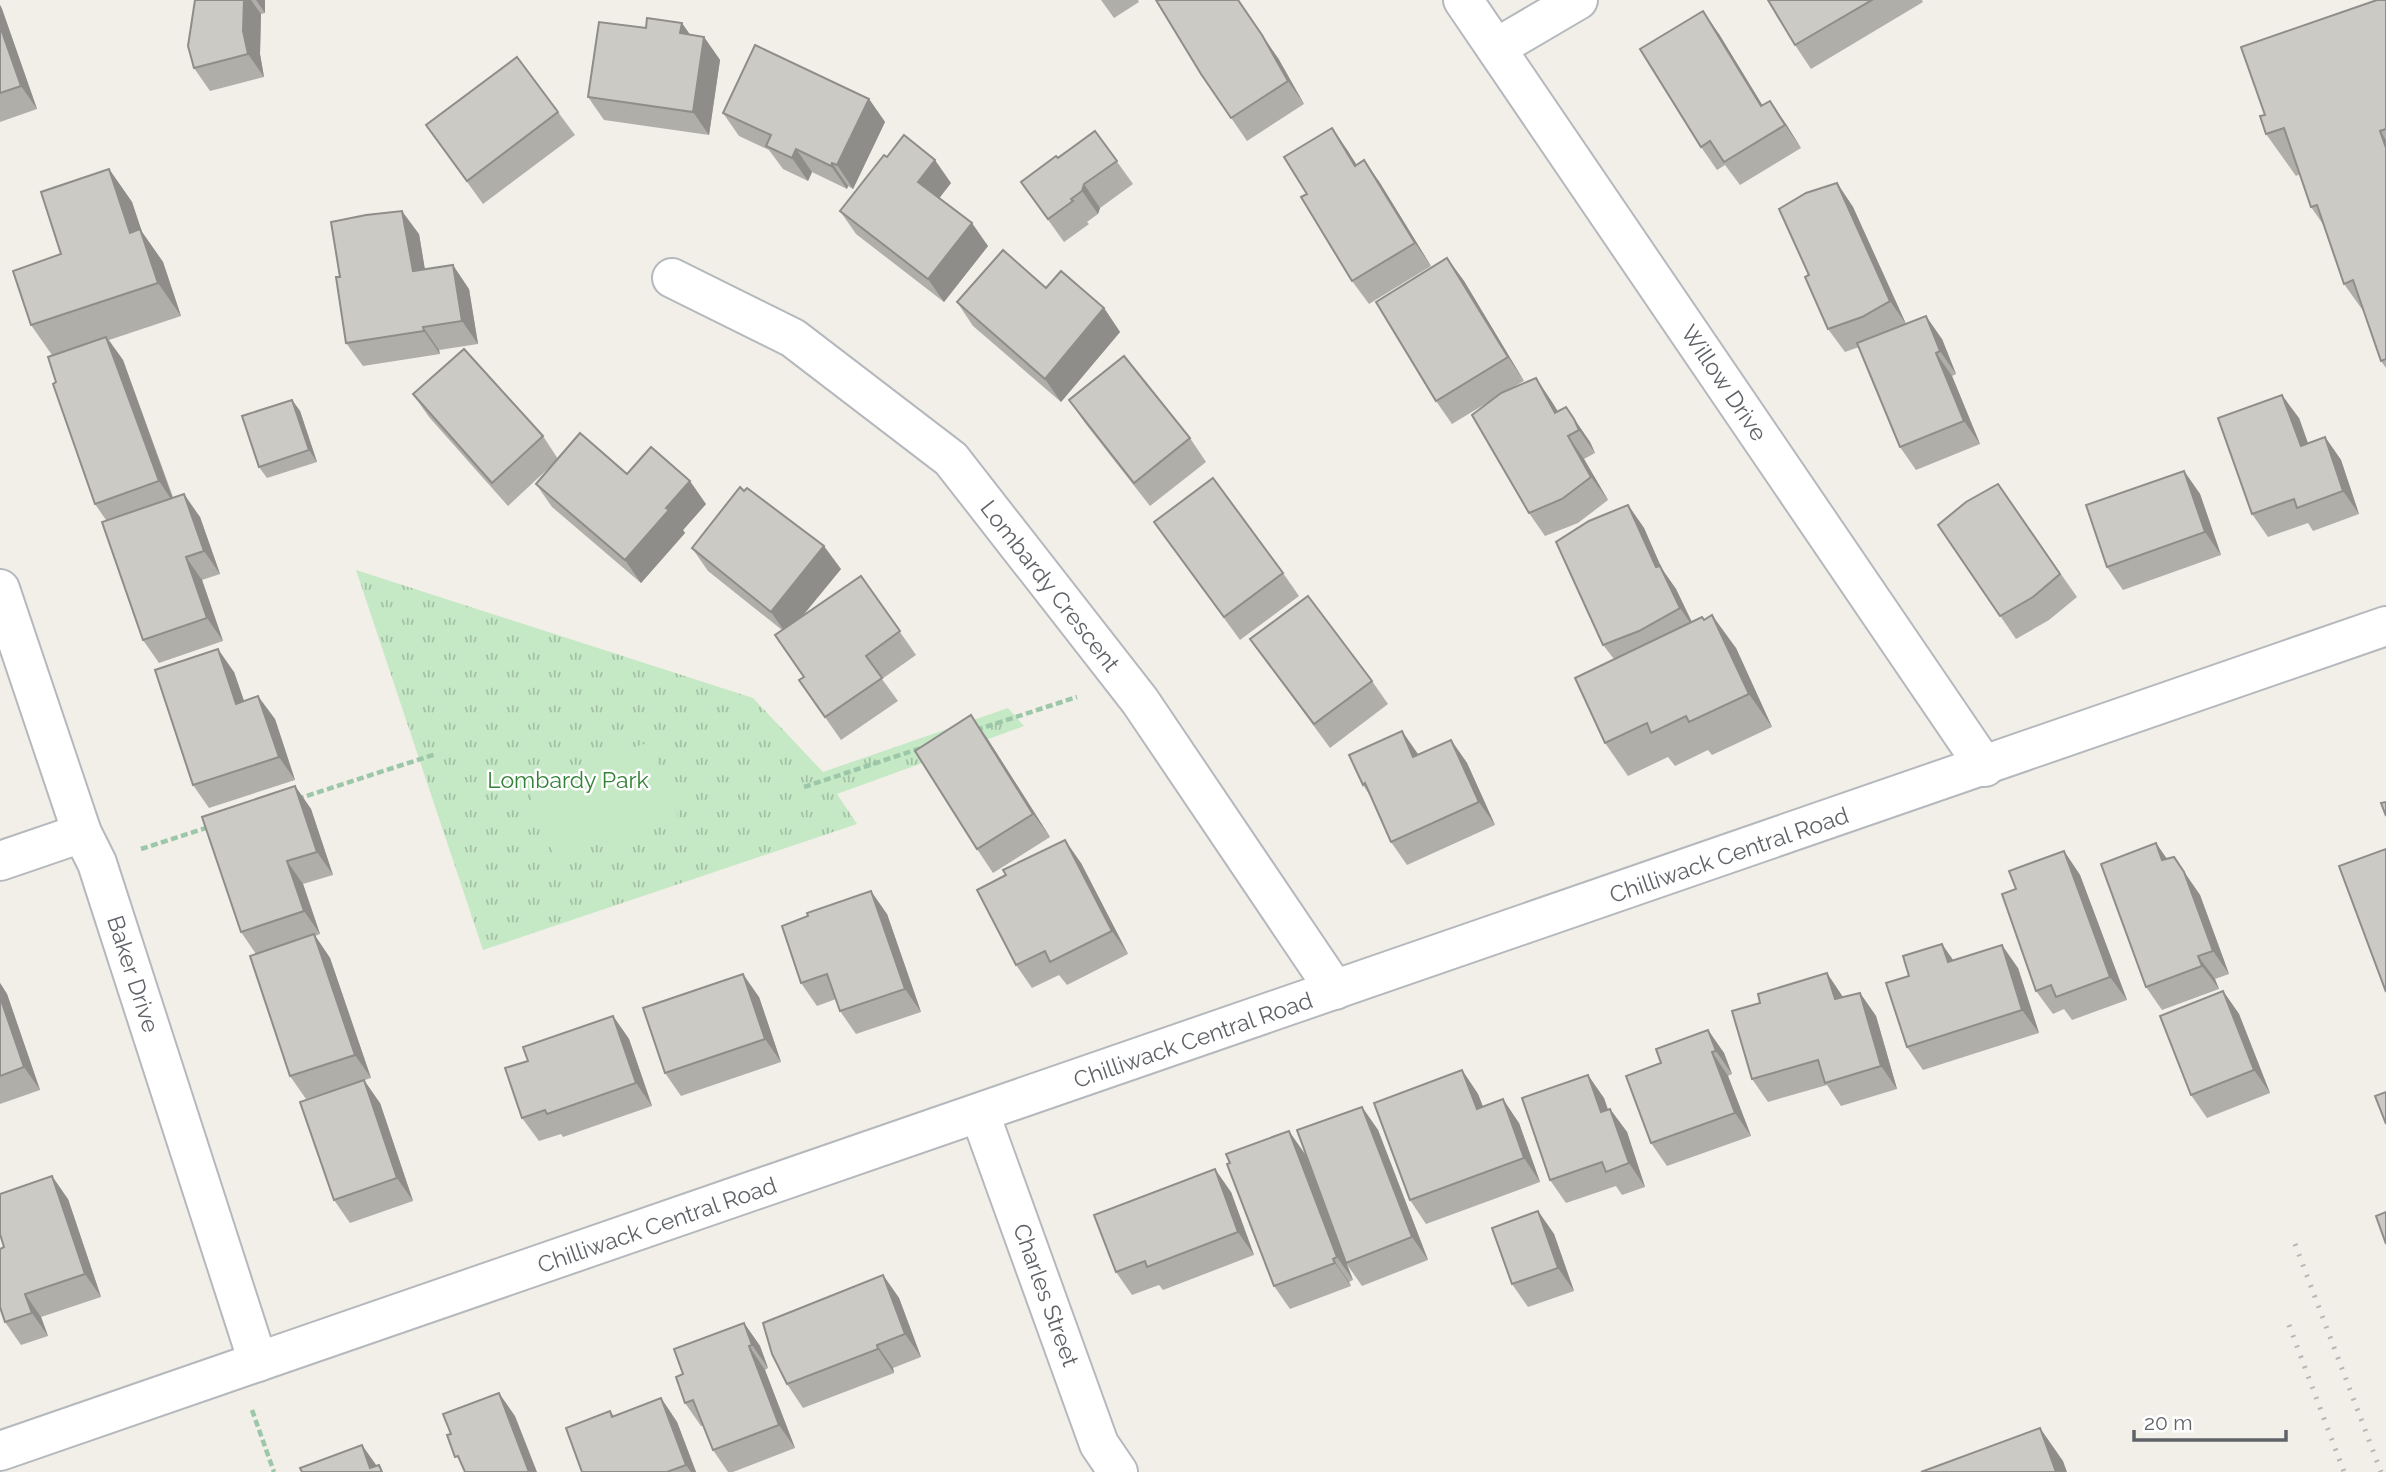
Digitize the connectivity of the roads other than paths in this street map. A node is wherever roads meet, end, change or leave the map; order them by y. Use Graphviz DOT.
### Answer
graph roads {
  1 [pos="1463,0"];
  2 [pos="1578,0"];
  3 [pos="1496,48"];
  4 [pos="671,278"];
  5 [pos="0,589"];
  6 [pos="2386,626"];
  7 [pos="1984,767"];
  8 [pos="89,848"];
  9 [pos="0,861"];
  10 [pos="1335,990"];
  11 [pos="980,1114"];
  12 [pos="248,1366"];
  13 [pos="0,1451"];
  14 [pos="1118,1472"];
  1 -- 3 [label="street, Willow Drive"];
  2 -- 3 [label="street"];
  3 -- 7 [label="street, Willow Drive"];
  4 -- 10 [label="street, Lombardy Crescent"];
  5 -- 8 [label="street, Baker Drive"];
  6 -- 7 [label="street, Chilliwack Central Road"];
  7 -- 10 [label="street, Chilliwack Central Road"];
  8 -- 9 [label="street"];
  8 -- 12 [label="street, Baker Drive"];
  10 -- 11 [label="street, Chilliwack Central Road"];
  11 -- 12 [label="street, Chilliwack Central Road"];
  11 -- 14 [label="street, Charles Street"];
  12 -- 13 [label="street, Chilliwack Central Road"];
}
